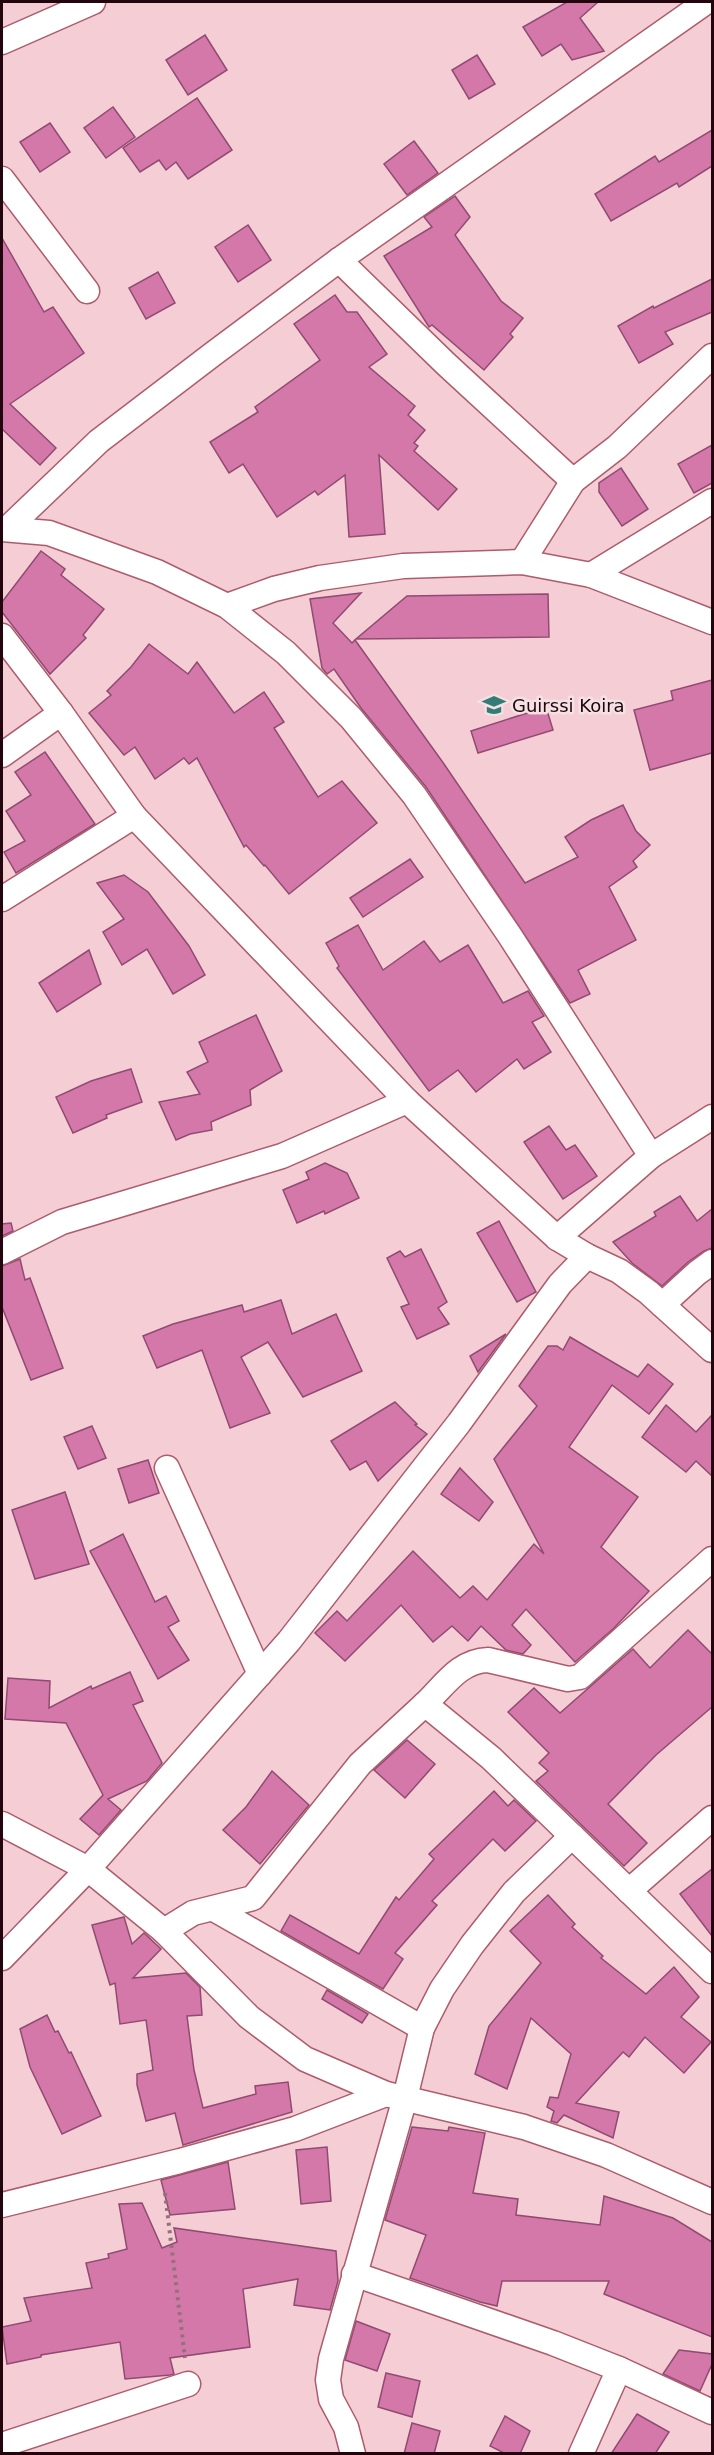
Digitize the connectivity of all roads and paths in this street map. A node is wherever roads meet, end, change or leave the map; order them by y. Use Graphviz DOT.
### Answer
graph roads {
  1 [pos="93,2"];
  2 [pos="706,2"];
  3 [pos="2,42"];
  4 [pos="2,178"];
  5 [pos="339,260"];
  6 [pos="87,291"];
  7 [pos="712,356"];
  8 [pos="573,481"];
  9 [pos="712,501"];
  10 [pos="5,529"];
  11 [pos="522,562"];
  12 [pos="591,574"];
  13 [pos="227,606"];
  14 [pos="712,622"];
  15 [pos="2,636"];
  16 [pos="60,713"];
  17 [pos="2,755"];
  18 [pos="134,816"];
  19 [pos="2,898"];
  20 [pos="407,1101"];
  21 [pos="712,1118"];
  22 [pos="651,1156"];
  23 [pos="557,1238"];
  24 [pos="2,1252"];
  25 [pos="587,1256"];
  26 [pos="712,1262"];
  27 [pos="662,1305"];
  28 [pos="712,1350"];
  29 [pos="167,1468"];
  30 [pos="712,1559"];
  31 [pos="260,1674"];
  32 [pos="426,1704"];
  33 [pos="712,1818"];
  34 [pos="2,1824"];
  35 [pos="572,1836"];
  36 [pos="88,1869"];
  37 [pos="629,1891"];
  38 [pos="214,1909"];
  39 [pos="164,1931"];
  40 [pos="2,1958"];
  41 [pos="712,1971"];
  42 [pos="422,2028"];
  43 [pos="395,2096"];
  44 [pos="162,2165"];
  45 [pos="712,2202"];
  46 [pos="2,2205"];
  47 [pos="354,2274"];
  48 [pos="619,2369"];
  49 [pos="188,2385"];
  50 [pos="712,2412"];
  51 [pos="2,2445"];
  52 [pos="354,2454"];
  53 [pos="581,2454"];
  1 -- 3 [label="street"];
  2 -- 5 [label="street"];
  4 -- 6 [label="street"];
  5 -- 8 [label="street"];
  5 -- 10 [label="street"];
  7 -- 8 [label="street"];
  8 -- 11 [label="street"];
  9 -- 12 [label="street"];
  10 -- 13 [label="street"];
  11 -- 12 [label="street"];
  11 -- 13 [label="street"];
  12 -- 14 [label="street"];
  13 -- 22 [label="street"];
  15 -- 16 [label="street"];
  16 -- 17 [label="street"];
  16 -- 18 [label="street"];
  18 -- 19 [label="street"];
  18 -- 20 [label="street"];
  20 -- 23 [label="street"];
  20 -- 24 [label="street"];
  21 -- 22 [label="street"];
  22 -- 23 [label="street"];
  23 -- 25 [label="street"];
  25 -- 27 [label="street"];
  25 -- 31 [label="street"];
  26 -- 27 [label="street"];
  27 -- 28 [label="street"];
  29 -- 31 [label="street"];
  30 -- 32 [label="street"];
  31 -- 36 [label="street"];
  32 -- 35 [label="street"];
  32 -- 38 [label="street"];
  33 -- 37 [label="street"];
  34 -- 36 [label="street"];
  35 -- 37 [label="street"];
  35 -- 42 [label="street"];
  36 -- 39 [label="street"];
  36 -- 40 [label="street"];
  37 -- 41 [label="street"];
  38 -- 39 [label="street"];
  38 -- 42 [label="street"];
  39 -- 43 [label="street"];
  42 -- 43 [label="street"];
  43 -- 44 [label="street"];
  43 -- 45 [label="street"];
  43 -- 47 [label="street"];
  44 -- 46 [label="street"];
  44 -- 49 [label="path"];
  47 -- 48 [label="street"];
  47 -- 52 [label="street"];
  48 -- 50 [label="street"];
  48 -- 53 [label="street"];
  49 -- 51 [label="street"];
}
